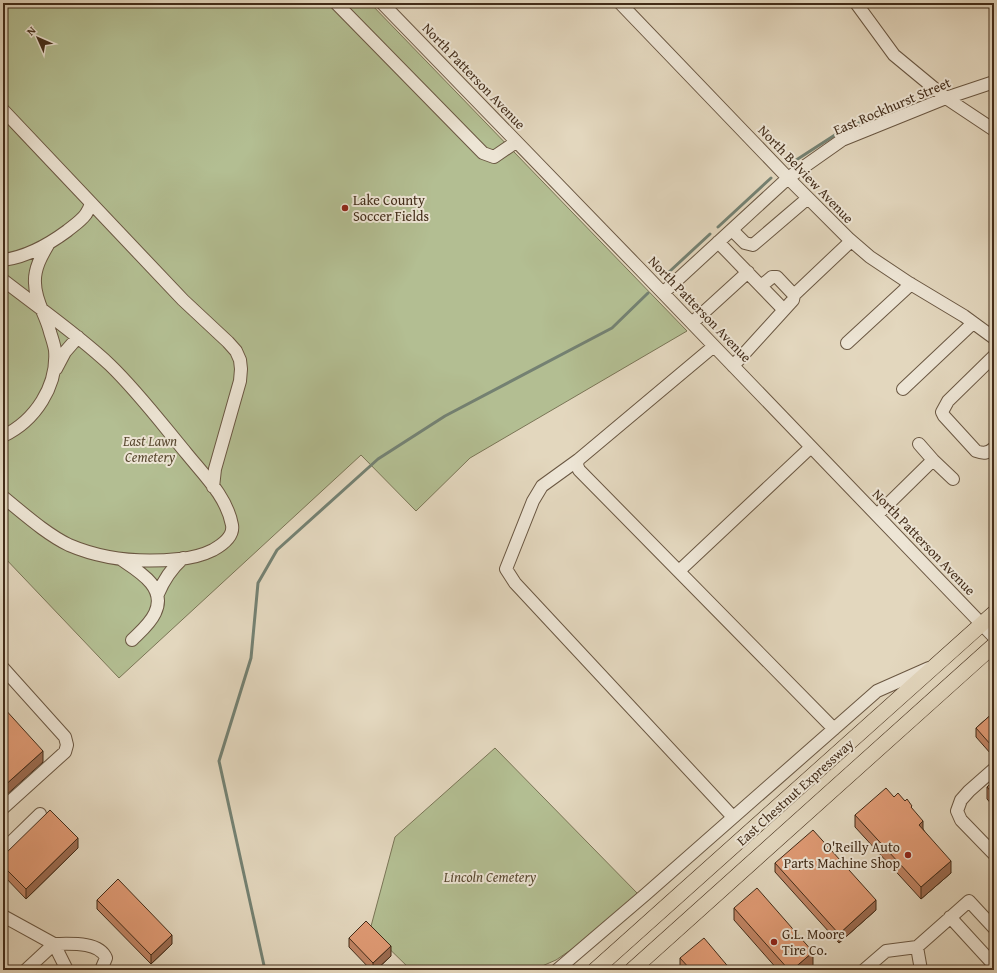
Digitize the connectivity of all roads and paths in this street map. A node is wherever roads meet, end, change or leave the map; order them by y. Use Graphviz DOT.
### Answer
graph roads {
  1 [pos="336,3"];
  2 [pos="382,3"];
  3 [pos="621,3"];
  4 [pos="856,3"];
  5 [pos="994,82"];
  6 [pos="946,98"];
  7 [pos="3,110"];
  8 [pos="994,130"];
  9 [pos="516,142"];
  10 [pos="788,178"];
  11 [pos="808,198"];
  12 [pos="91,203"];
  13 [pos="732,230"];
  14 [pos="851,241"];
  15 [pos="718,242"];
  16 [pos="49,243"];
  17 [pos="3,260"];
  18 [pos="748,272"];
  19 [pos="3,280"];
  20 [pos="911,284"];
  21 [pos="761,286"];
  22 [pos="663,293"];
  23 [pos="794,295"];
  24 [pos="42,310"];
  25 [pos="784,310"];
  26 [pos="692,323"];
  27 [pos="973,323"];
  28 [pos="78,337"];
  29 [pos="994,338"];
  30 [pos="847,342"];
  31 [pos="714,346"];
  32 [pos="994,356"];
  33 [pos="733,366"];
  34 [pos="52,378"];
  35 [pos="903,388"];
  36 [pos="3,436"];
  37 [pos="918,444"];
  38 [pos="811,447"];
  39 [pos="994,448"];
  40 [pos="578,460"];
  41 [pos="933,460"];
  42 [pos="953,479"];
  43 [pos="213,487"];
  44 [pos="3,497"];
  45 [pos="877,515"];
  46 [pos="183,558"];
  47 [pos="122,560"];
  48 [pos="679,571"];
  49 [pos="158,594"];
  50 [pos="994,613"];
  51 [pos="982,624"];
  52 [pos="994,637"];
  53 [pos="132,640"];
  54 [pos="994,646"];
  55 [pos="938,664"];
  56 [pos="3,668"];
  57 [pos="834,729"];
  58 [pos="994,769"];
  59 [pos="3,808"];
  60 [pos="40,814"];
  61 [pos="733,817"];
  62 [pos="3,850"];
  63 [pos="994,854"];
  64 [pos="3,916"];
  65 [pos="950,917"];
  66 [pos="994,928"];
  67 [pos="54,944"];
  68 [pos="916,947"];
  69 [pos="994,965"];
  70 [pos="26,970"];
  71 [pos="67,970"];
  72 [pos="101,970"];
  73 [pos="557,970"];
  74 [pos="595,970"];
  75 [pos="632,970"];
  76 [pos="864,970"];
  77 [pos="921,970"];
  1 -- 9 [label="street"];
  2 -- 9 [label="street, North Patterson Avenue"];
  3 -- 10 [label="street, North Belview Avenue"];
  4 -- 6 [label="street"];
  5 -- 6 [label="street, East Rockhurst Street"];
  6 -- 8 [label="street"];
  6 -- 10 [label="street, East Rockhurst Street"];
  7 -- 12 [label="street"];
  9 -- 22 [label="street, North Patterson Avenue"];
  10 -- 11 [label="street, North Belview Avenue"];
  10 -- 13 [label="street, East Rockhurst Street"];
  11 -- 13 [label="street"];
  11 -- 14 [label="street, North Belview Avenue"];
  12 -- 16 [label="street"];
  12 -- 43 [label="street"];
  13 -- 15 [label="street, East Rockhurst Street"];
  14 -- 20 [label="street, North Belview Avenue"];
  14 -- 23 [label="street"];
  15 -- 18 [label="street"];
  15 -- 22 [label="street, East Rockhurst Street"];
  16 -- 17 [label="street"];
  16 -- 24 [label="street"];
  18 -- 21 [label="street"];
  18 -- 26 [label="street"];
  19 -- 24 [label="street"];
  20 -- 27 [label="street, North Belview Avenue"];
  20 -- 30 [label="street"];
  21 -- 23 [label="street"];
  21 -- 25 [label="street"];
  22 -- 26 [label="street, North Patterson Avenue"];
  23 -- 25 [label="street"];
  24 -- 28 [label="street"];
  24 -- 34 [label="street"];
  25 -- 33 [label="street"];
  26 -- 31 [label="street, North Patterson Avenue"];
  27 -- 29 [label="street, North Belview Avenue"];
  27 -- 35 [label="street"];
  28 -- 34 [label="street"];
  28 -- 43 [label="street"];
  31 -- 33 [label="street, North Patterson Avenue"];
  31 -- 40 [label="street"];
  32 -- 39 [label="street"];
  33 -- 38 [label="street, North Patterson Avenue"];
  34 -- 36 [label="street"];
  37 -- 41 [label="street"];
  38 -- 45 [label="street, North Patterson Avenue"];
  38 -- 48 [label="street"];
  40 -- 48 [label="street"];
  40 -- 61 [label="street"];
  41 -- 42 [label="street"];
  41 -- 45 [label="street"];
  43 -- 46 [label="street"];
  44 -- 47 [label="street"];
  45 -- 51 [label="street, North Patterson Avenue"];
  46 -- 47 [label="street"];
  46 -- 49 [label="street"];
  47 -- 49 [label="street"];
  48 -- 57 [label="street"];
  49 -- 53 [label="street"];
  50 -- 51 [label="main road, East Chestnut Expressway"];
  51 -- 52 [label="street, North Patterson Avenue"];
  51 -- 55 [label="main road, East Chestnut Expressway"];
  54 -- 75 [label="main road, East Chestnut Expressway"];
  55 -- 57 [label="street"];
  55 -- 74 [label="main road, East Chestnut Expressway"];
  56 -- 59 [label="street"];
  57 -- 61 [label="street"];
  58 -- 63 [label="street"];
  60 -- 62 [label="street"];
  61 -- 73 [label="street"];
  64 -- 67 [label="street"];
  65 -- 66 [label="street"];
  65 -- 68 [label="street"];
  65 -- 69 [label="street"];
  67 -- 70 [label="street"];
  67 -- 71 [label="street"];
  67 -- 72 [label="street"];
  68 -- 76 [label="street"];
  68 -- 77 [label="street"];
}
